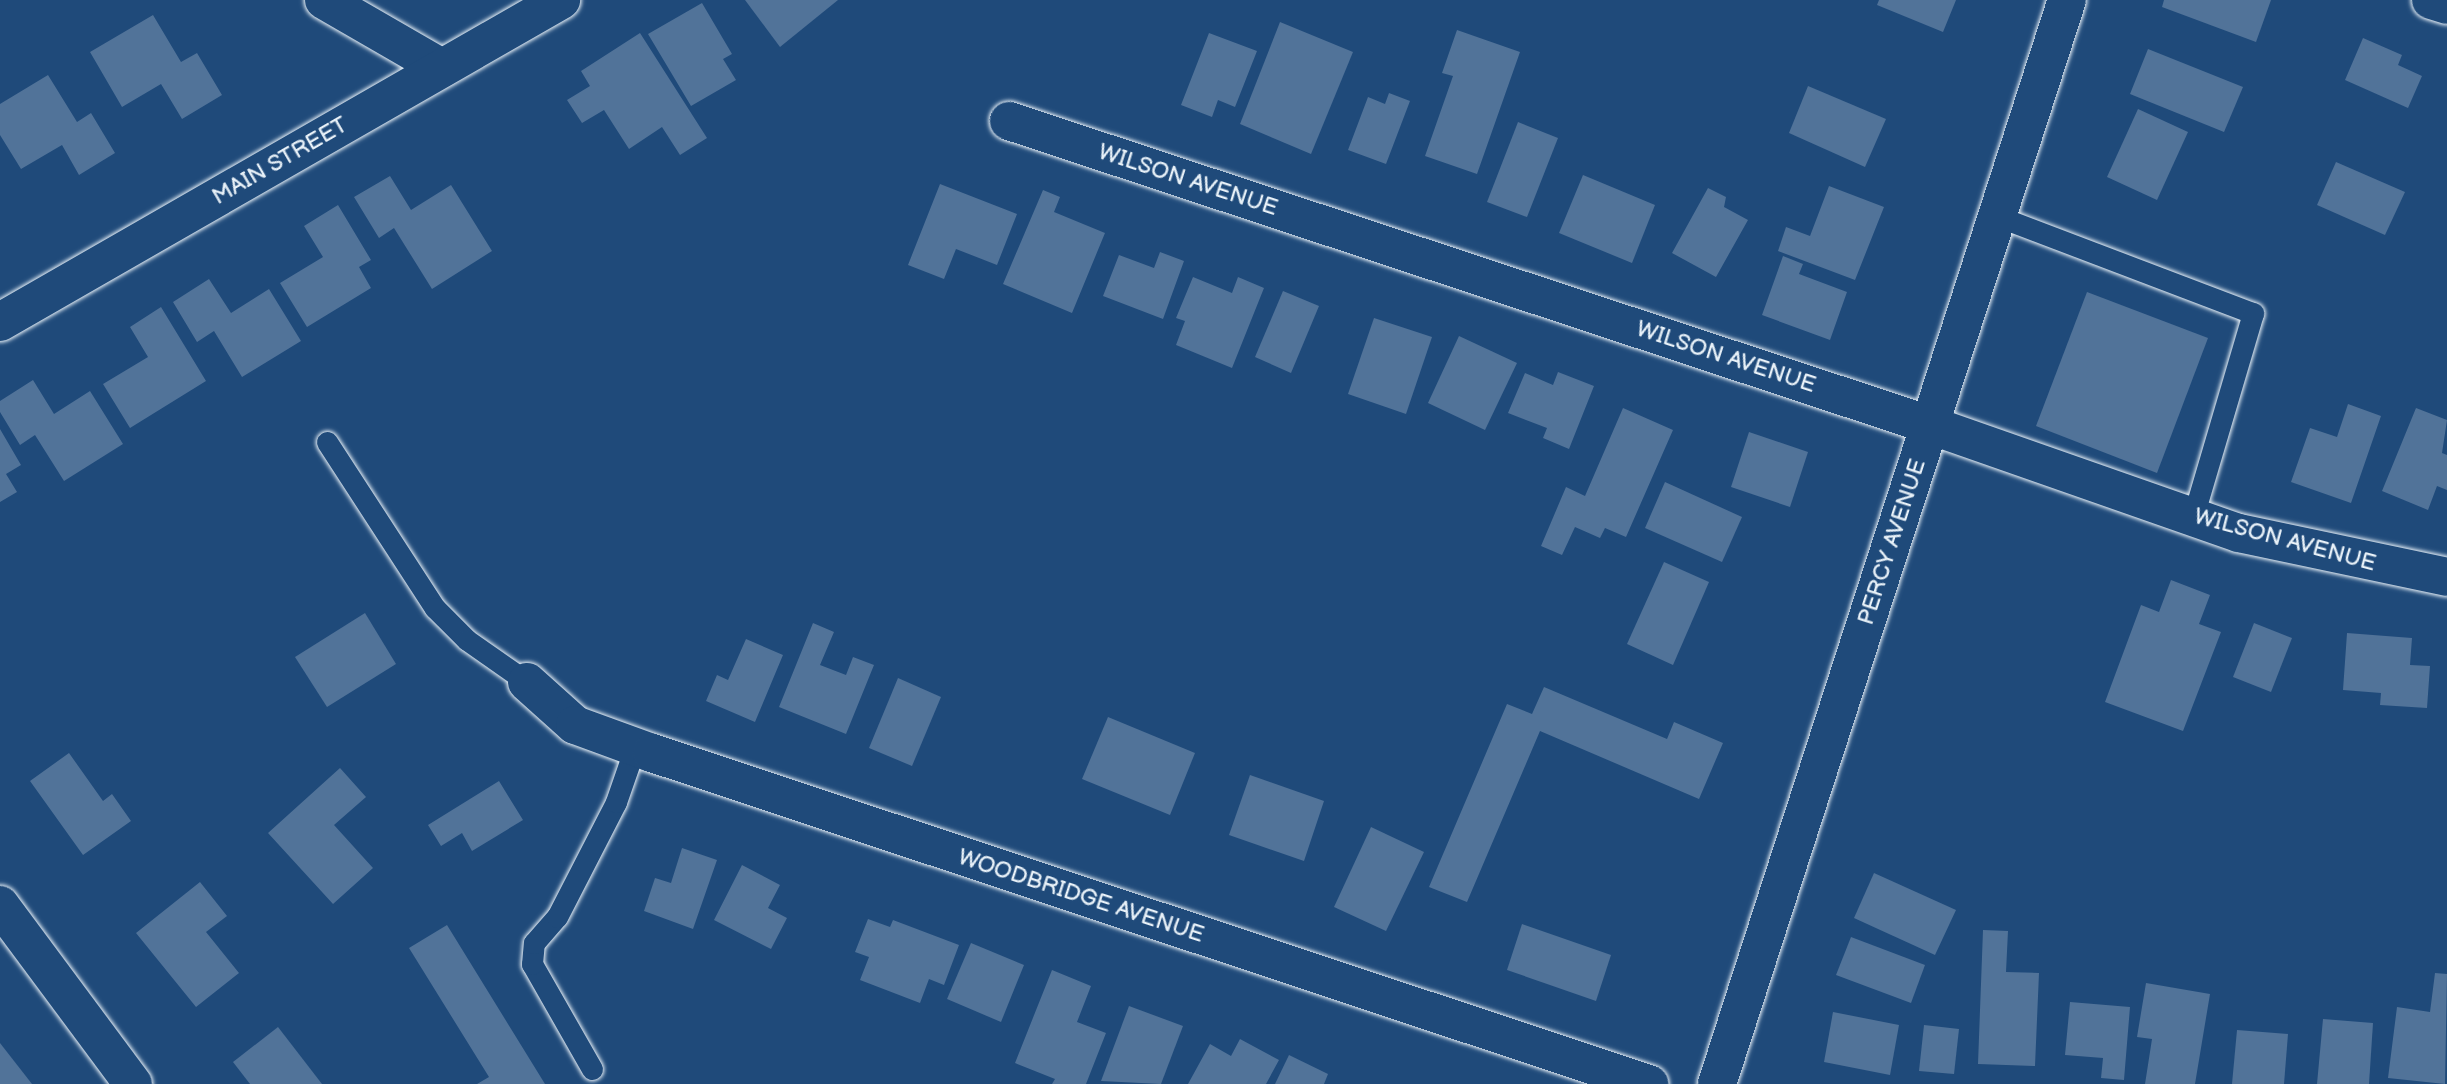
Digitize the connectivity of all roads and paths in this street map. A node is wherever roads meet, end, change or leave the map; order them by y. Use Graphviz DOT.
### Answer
graph roads {
  1 [pos="324,0"];
  2 [pos="561,0"];
  3 [pos="2067,0"];
  4 [pos="2431,0"];
  5 [pos="2447,5"];
  6 [pos="442,68"];
  7 [pos="1009,121"];
  8 [pos="1997,216"];
  9 [pos="0,321"];
  10 [pos="1930,425"];
  11 [pos="327,442"];
  12 [pos="2193,517"];
  13 [pos="2447,577"];
  14 [pos="527,682"];
  15 [pos="635,747"];
  16 [pos="0,905"];
  17 [pos="592,1069"];
  18 [pos="132,1084"];
  19 [pos="1649,1084"];
  20 [pos="1717,1084"];
  1 -- 6 [label="street"];
  2 -- 6 [label="street, MAIN STREET"];
  3 -- 8 [label="street, PERCY AVENUE"];
  4 -- 5 [label="street"];
  6 -- 9 [label="street, MAIN STREET"];
  7 -- 10 [label="street, WILSON AVENUE"];
  8 -- 10 [label="street, PERCY AVENUE"];
  8 -- 12 [label="lane"];
  10 -- 12 [label="street, WILSON AVENUE"];
  10 -- 20 [label="street, PERCY AVENUE"];
  11 -- 14 [label="lane"];
  12 -- 13 [label="street, WILSON AVENUE"];
  14 -- 15 [label="street, WOODBRIDGE AVENUE"];
  15 -- 17 [label="lane"];
  15 -- 19 [label="street, WOODBRIDGE AVENUE"];
  16 -- 18 [label="street"];
}
